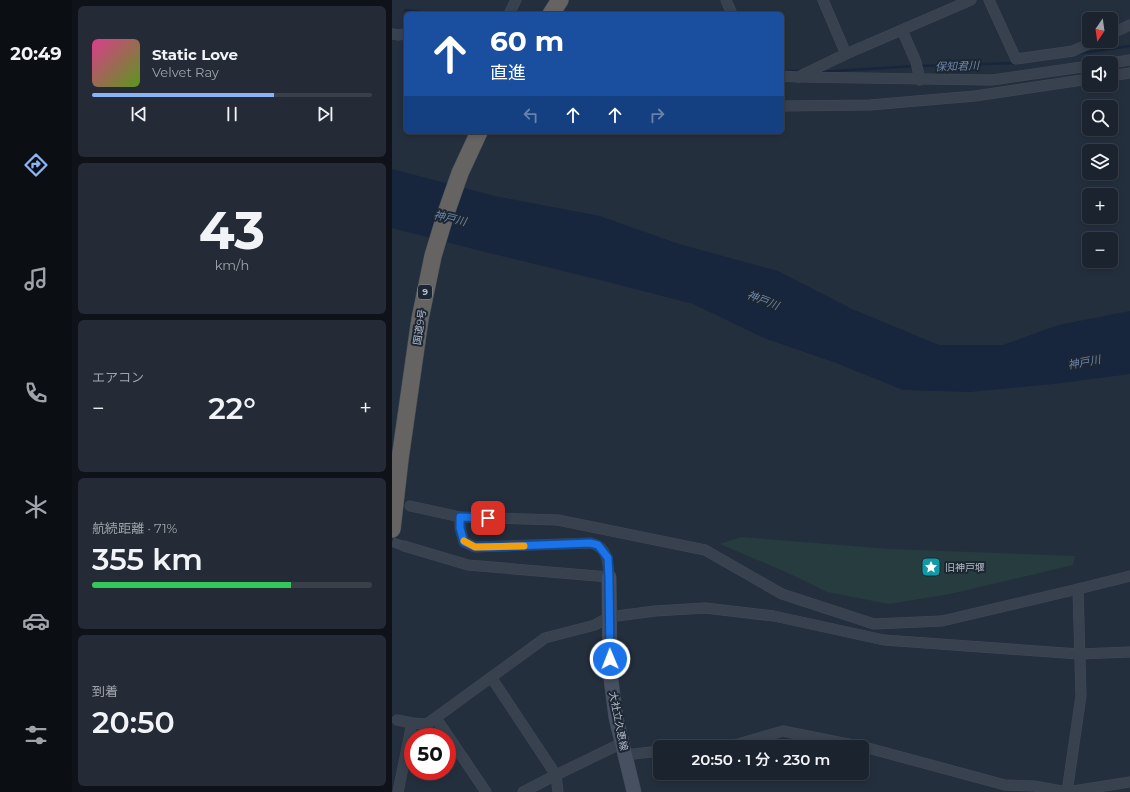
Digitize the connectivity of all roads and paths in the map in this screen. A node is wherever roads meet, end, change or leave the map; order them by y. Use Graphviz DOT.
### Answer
graph roads {
  1 [pos="516,0"];
  2 [pos="560,0"];
  3 [pos="726,0"];
  4 [pos="823,0"];
  5 [pos="971,0"];
  6 [pos="989,0"];
  7 [pos="510,12"];
  8 [pos="552,12"];
  9 [pos="731,12"];
  10 [pos="1130,25"];
  11 [pos="902,30"];
  12 [pos="1118,31"];
  13 [pos="392,34"];
  14 [pos="404,34"];
  15 [pos="1082,47"];
  16 [pos="846,54"];
  17 [pos="1130,60"];
  18 [pos="1118,62"];
  19 [pos="1082,67"];
  20 [pos="1130,73"];
  21 [pos="1118,75"];
  22 [pos="784,76"];
  23 [pos="798,77"];
  24 [pos="920,80"];
  25 [pos="1082,80"];
  26 [pos="784,106"];
  27 [pos="478,134"];
  28 [pos="410,506"];
  29 [pos="460,517"];
  30 [pos="392,529"];
  31 [pos="404,546"];
  32 [pos="1130,576"];
  33 [pos="609,577"];
  34 [pos="1078,589"];
  35 [pos="609,617"];
  36 [pos="1130,652"];
  37 [pos="1079,654"];
  38 [pos="491,677"];
  39 [pos="436,718"];
  40 [pos="397,720"];
  41 [pos="412,723"];
  42 [pos="752,740"];
  43 [pos="828,740"];
  44 [pos="869,748"];
  45 [pos="623,749"];
  46 [pos="653,751"];
  47 [pos="556,775"];
  48 [pos="1130,782"];
  49 [pos="398,792"];
  50 [pos="486,792"];
  51 [pos="524,792"];
  52 [pos="558,792"];
  53 [pos="634,792"];
  54 [pos="1067,792"];
  1 -- 7 [label="street"];
  2 -- 8 [label="highway"];
  3 -- 9 [label="street"];
  4 -- 16 [label="street"];
  5 -- 11 [label="street"];
  6 -- 15 [label="street"];
  10 -- 12 [label="street"];
  11 -- 16 [label="street"];
  11 -- 24 [label="street"];
  13 -- 14 [label="street"];
  16 -- 23 [label="street"];
  17 -- 18 [label="street"];
  19 -- 24 [label="street"];
  20 -- 21 [label="street"];
  22 -- 23 [label="street"];
  23 -- 24 [label="street"];
  25 -- 26 [label="street"];
  27 -- 30 [label="highway, 国道9号 / 9"];
  28 -- 29 [label="street"];
  29 -- 33 [label="street"];
  29 -- 34 [label="street"];
  31 -- 33 [label="street"];
  32 -- 34 [label="street"];
  33 -- 35 [label="main road, 大社立久恵線"];
  34 -- 37 [label="street"];
  35 -- 37 [label="street"];
  35 -- 38 [label="street"];
  35 -- 45 [label="main road, 大社立久恵線"];
  36 -- 37 [label="street"];
  37 -- 54 [label="street"];
  38 -- 39 [label="street"];
  38 -- 47 [label="street"];
  39 -- 41 [label="street"];
  39 -- 50 [label="street"];
  40 -- 41 [label="street"];
  41 -- 49 [label="street"];
  42 -- 43 [label="street"];
  44 -- 54 [label="street"];
  45 -- 46 [label="street"];
  45 -- 47 [label="street"];
  45 -- 53 [label="main road, 大社立久恵線"];
  47 -- 51 [label="street"];
  47 -- 52 [label="street"];
  48 -- 54 [label="street"];
}
